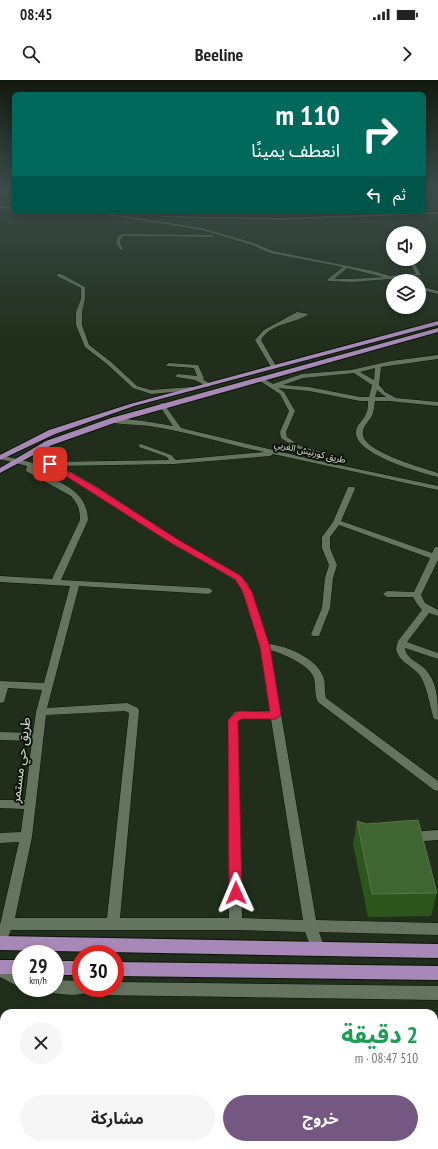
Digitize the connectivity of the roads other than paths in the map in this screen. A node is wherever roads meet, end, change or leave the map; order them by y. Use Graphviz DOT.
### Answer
graph roads {
  1 [pos="119,240"];
  2 [pos="237,240"];
  3 [pos="121,249"];
  4 [pos="346,267"];
  5 [pos="59,275"];
  6 [pos="386,277"];
  7 [pos="426,289"];
  8 [pos="438,293"];
  9 [pos="284,322"];
  10 [pos="438,323"];
  11 [pos="438,330"];
  12 [pos="438,357"];
  13 [pos="169,365"];
  14 [pos="273,366"];
  15 [pos="378,366"];
  16 [pos="356,372"];
  17 [pos="178,376"];
  18 [pos="196,378"];
  19 [pos="260,379"];
  20 [pos="208,385"];
  21 [pos="377,385"];
  22 [pos="274,386"];
  23 [pos="192,389"];
  24 [pos="372,400"];
  25 [pos="397,400"];
  26 [pos="438,404"];
  27 [pos="162,405"];
  28 [pos="110,421"];
  29 [pos="179,430"];
  30 [pos="142,446"];
  31 [pos="277,453"];
  32 [pos="322,453"];
  33 [pos="0,457"];
  34 [pos="18,460"];
  35 [pos="174,462"];
  36 [pos="31,464"];
  37 [pos="44,467"];
  38 [pos="0,471"];
  39 [pos="438,475"];
  40 [pos="438,488"];
  41 [pos="351,489"];
  42 [pos="337,522"];
  43 [pos="437,554"];
  44 [pos="0,579"];
  45 [pos="55,583"];
  46 [pos="75,584"];
  47 [pos="209,591"];
  48 [pos="387,594"];
  49 [pos="417,595"];
  50 [pos="427,610"];
  51 [pos="438,613"];
  52 [pos="316,634"];
  53 [pos="401,643"];
  54 [pos="265,647"];
  55 [pos="433,655"];
  56 [pos="420,669"];
  57 [pos="2,684"];
  58 [pos="48,687"];
  59 [pos="0,700"];
  60 [pos="40,712"];
  61 [pos="276,715"];
  62 [pos="438,716"];
  63 [pos="0,736"];
  64 [pos="37,737"];
  65 [pos="438,788"];
  66 [pos="0,804"];
  67 [pos="29,805"];
  68 [pos="438,835"];
  69 [pos="26,837"];
  70 [pos="0,838"];
  71 [pos="400,838"];
  72 [pos="7,924"];
  73 [pos="113,924"];
  74 [pos="236,924"];
  75 [pos="310,926"];
  76 [pos="438,929"];
  77 [pos="0,942"];
  78 [pos="318,949"];
  79 [pos="438,951"];
  80 [pos="0,967"];
  81 [pos="12,967"];
  82 [pos="124,969"];
  83 [pos="0,970"];
  84 [pos="438,973"];
  85 [pos="12,977"];
  86 [pos="124,988"];
  87 [pos="438,993"];
  1 -- 3 [label="street"];
  2 -- 4 [label="street"];
  4 -- 6 [label="street"];
  4 -- 6 [label="street"];
  5 -- 23 [label="street"];
  7 -- 8 [label="street"];
  9 -- 14 [label="street"];
  10 -- 14 [label="main road"];
  11 -- 19 [label="main road"];
  12 -- 15 [label="street"];
  13 -- 18 [label="street"];
  14 -- 20 [label="main road"];
  15 -- 16 [label="street"];
  15 -- 21 [label="street"];
  16 -- 21 [label="street"];
  16 -- 22 [label="street"];
  17 -- 18 [label="street"];
  18 -- 20 [label="street"];
  19 -- 22 [label="street"];
  19 -- 27 [label="main road"];
  20 -- 23 [label="main road"];
  21 -- 24 [label="street"];
  21 -- 25 [label="street"];
  22 -- 24 [label="street"];
  22 -- 32 [label="street"];
  23 -- 33 [label="main road"];
  24 -- 25 [label="street"];
  24 -- 39 [label="street"];
  25 -- 26 [label="street"];
  27 -- 28 [label="main road"];
  27 -- 29 [label="street"];
  28 -- 29 [label="street, طريق كورنيش الغربي"];
  28 -- 34 [label="main road"];
  29 -- 31 [label="street, طريق كورنيش الغربي"];
  30 -- 35 [label="street"];
  31 -- 35 [label="street"];
  31 -- 40 [label="street, طريق كورنيش الغربي"];
  33 -- 34 [label="street"];
  34 -- 36 [label="street"];
  34 -- 38 [label="main road"];
  35 -- 37 [label="street"];
  36 -- 37 [label="street"];
  36 -- 45 [label="street"];
  37 -- 54 [label="street"];
  41 -- 42 [label="street"];
  42 -- 43 [label="street"];
  42 -- 52 [label="street"];
  43 -- 49 [label="street"];
  44 -- 45 [label="street"];
  45 -- 46 [label="street"];
  46 -- 47 [label="street"];
  46 -- 58 [label="street, طريق حي مستمر"];
  48 -- 49 [label="street"];
  49 -- 50 [label="street"];
  50 -- 51 [label="street"];
  50 -- 53 [label="street"];
  53 -- 55 [label="street"];
  53 -- 56 [label="street"];
  54 -- 61 [label="street"];
  54 -- 65 [label="street"];
  55 -- 56 [label="street"];
  56 -- 62 [label="street"];
  57 -- 58 [label="street"];
  57 -- 59 [label="street"];
  58 -- 60 [label="street, طريق حي مستمر"];
  60 -- 64 [label="street, طريق حي مستمر"];
  60 -- 73 [label="street"];
  61 -- 74 [label="street"];
  61 -- 75 [label="street"];
  63 -- 64 [label="street"];
  64 -- 67 [label="street, طريق حي مستمر"];
  66 -- 67 [label="street"];
  67 -- 69 [label="street, طريق حي مستمر"];
  68 -- 71 [label="street"];
  69 -- 70 [label="street"];
  69 -- 72 [label="street, طريق حي مستمر"];
  72 -- 73 [label="street"];
  72 -- 77 [label="street, طريق حي مستمر"];
  73 -- 74 [label="street"];
  74 -- 75 [label="street"];
  75 -- 76 [label="street"];
  75 -- 78 [label="street"];
  77 -- 78 [label="main road"];
  78 -- 79 [label="main road"];
  80 -- 81 [label="main road"];
  82 -- 84 [label="main road"];
  83 -- 85 [label="street"];
  86 -- 87 [label="street"];
}
